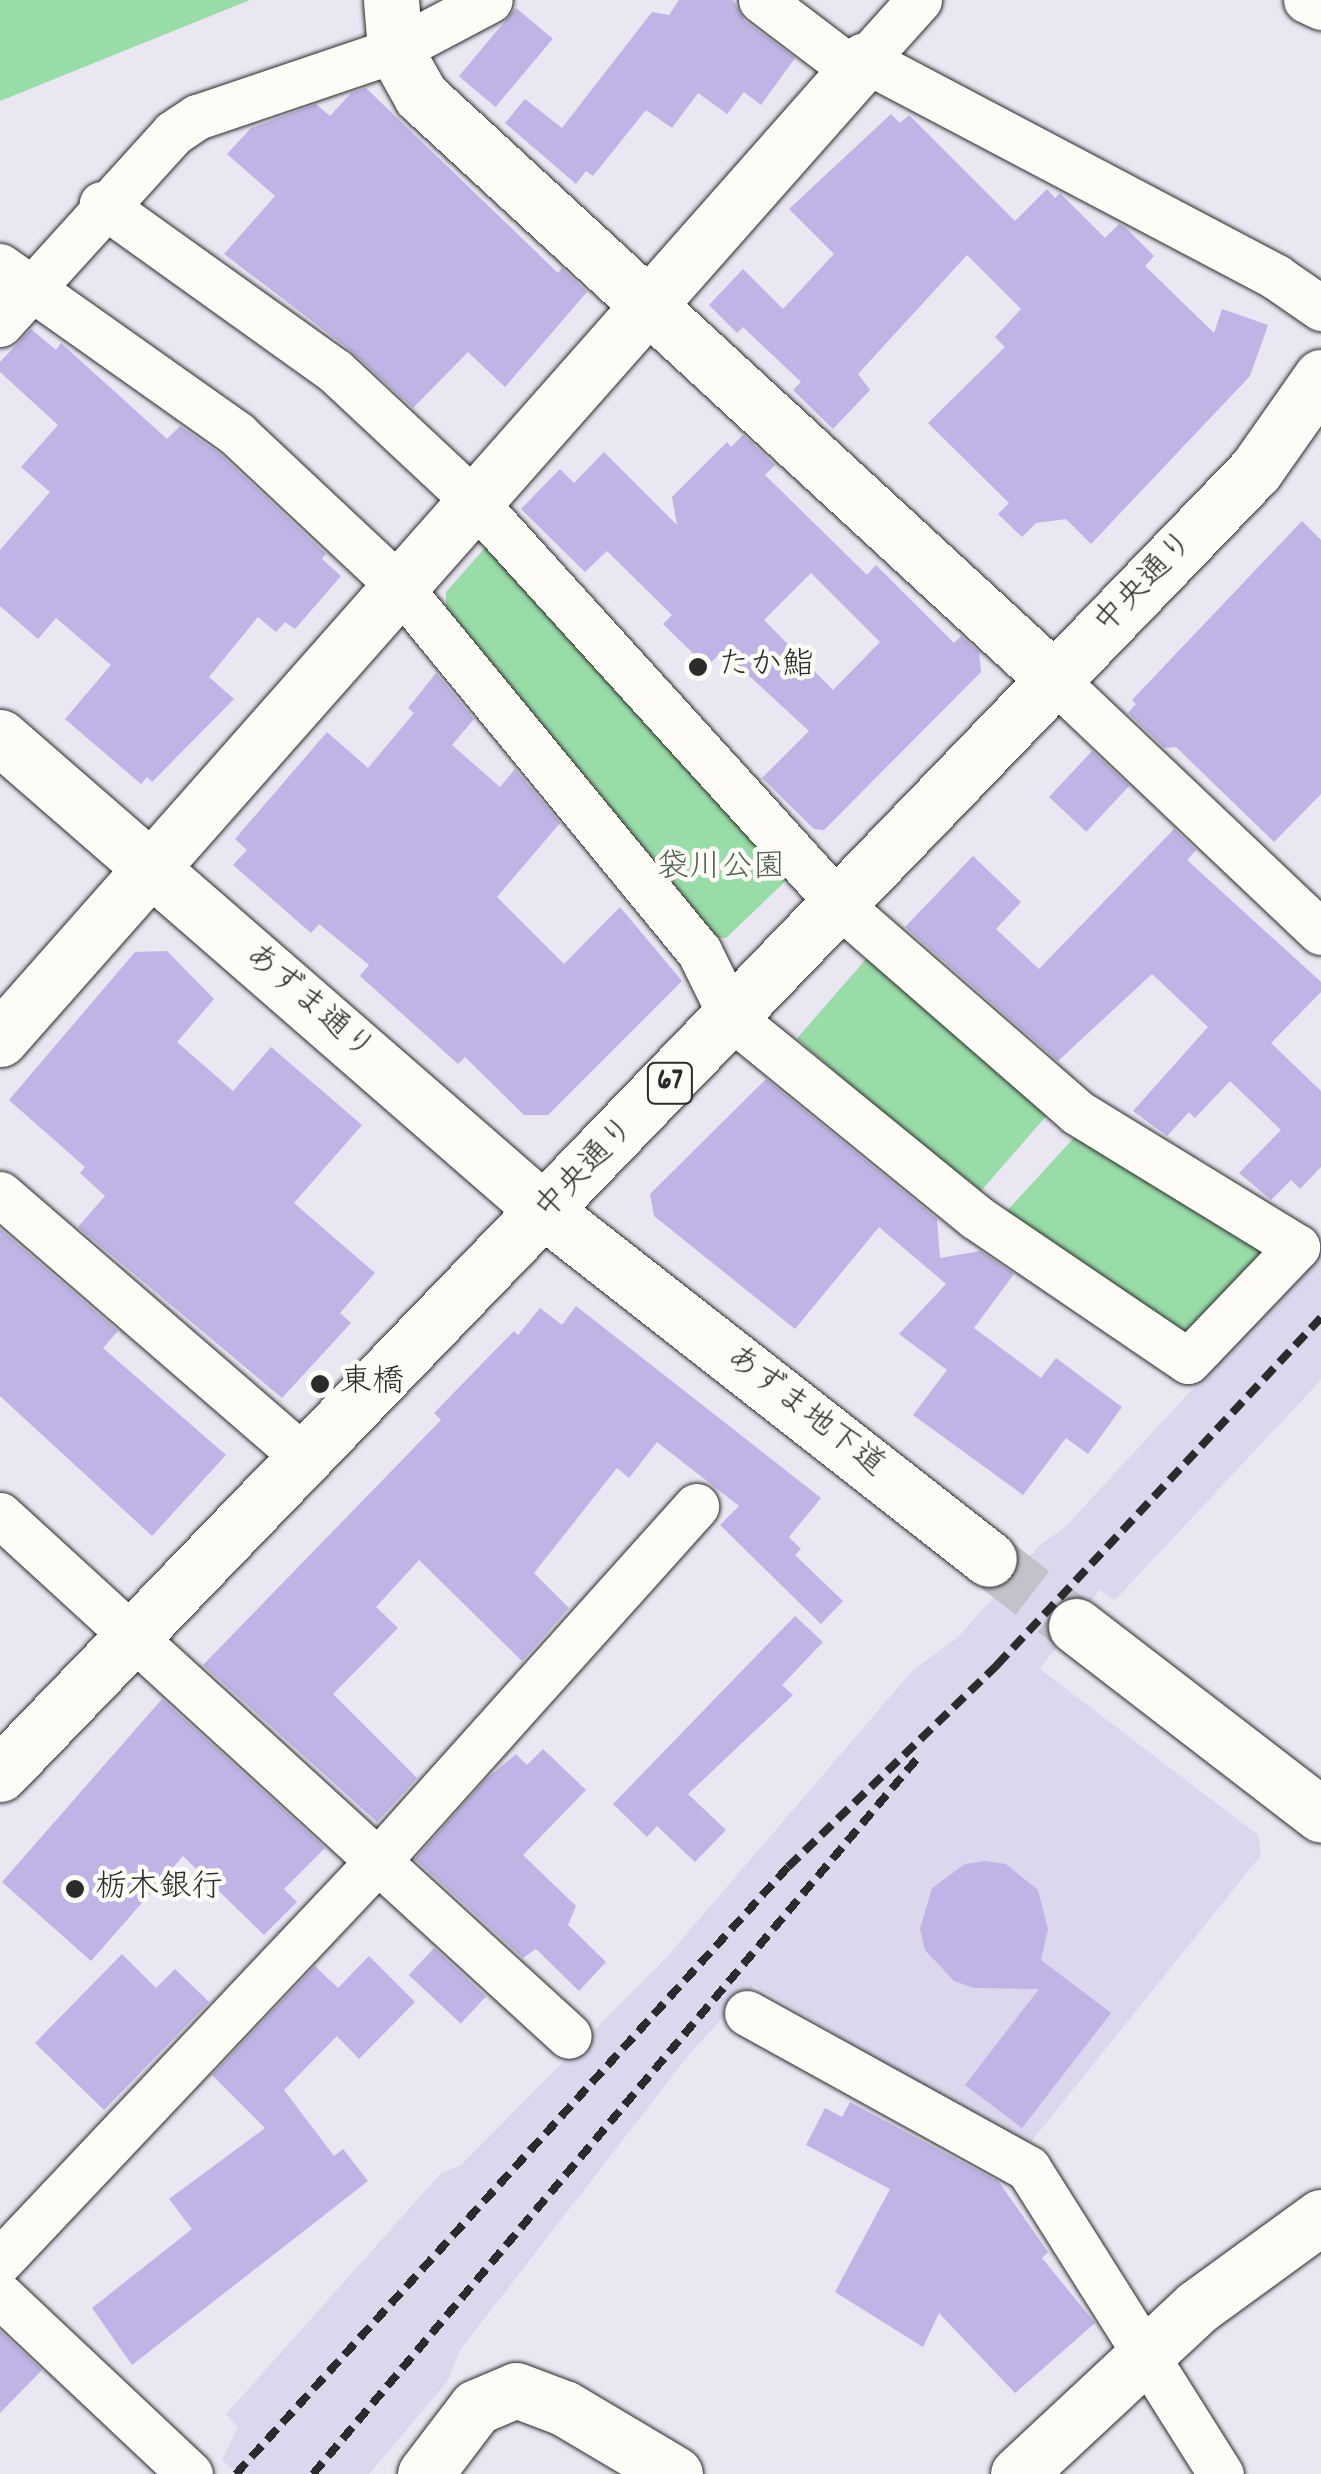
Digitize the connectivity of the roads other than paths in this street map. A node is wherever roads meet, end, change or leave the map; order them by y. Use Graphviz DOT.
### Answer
graph roads {
  1 [pos="490,0"];
  2 [pos="762,0"];
  3 [pos="919,0"];
  4 [pos="1306,0"];
  5 [pos="1321,7"];
  6 [pos="393,25"];
  7 [pos="860,66"];
  8 [pos="102,204"];
  9 [pos="16,275"];
  10 [pos="651,303"];
  11 [pos="1321,308"];
  12 [pos="0,324"];
  13 [pos="1321,377"];
  14 [pos="473,500"];
  15 [pos="398,585"];
  16 [pos="1055,680"];
  17 [pos="0,737"];
  18 [pos="149,866"];
  19 [pos="840,906"];
  20 [pos="1321,932"];
  21 [pos="732,1018"];
  22 [pos="0,1039"];
  23 [pos="0,1194"];
  24 [pos="547,1213"];
  25 [pos="618,1266"];
  26 [pos="305,1458"];
  27 [pos="696,1506"];
  28 [pos="0,1516"];
  29 [pos="989,1559"];
  30 [pos="1076,1626"];
  31 [pos="132,1633"];
  32 [pos="0,1774"];
  33 [pos="1321,1815"];
  34 [pos="374,1864"];
  35 [pos="747,2013"];
  36 [pos="569,2036"];
  37 [pos="1321,2217"];
  38 [pos="0,2262"];
  39 [pos="0,2295"];
  40 [pos="1146,2355"];
  41 [pos="190,2474"];
  42 [pos="425,2474"];
  43 [pos="674,2474"];
  44 [pos="1018,2474"];
  45 [pos="1222,2474"];
  1 -- 6 [label="street"];
  2 -- 7 [label="street"];
  3 -- 7 [label="street"];
  4 -- 5 [label="street"];
  6 -- 8 [label="street"];
  6 -- 10 [label="street"];
  7 -- 10 [label="street"];
  7 -- 11 [label="street"];
  8 -- 9 [label="street"];
  8 -- 14 [label="street"];
  9 -- 12 [label="street"];
  9 -- 15 [label="street"];
  10 -- 14 [label="street"];
  10 -- 16 [label="street"];
  13 -- 16 [label="street, 中央通り / 67"];
  14 -- 15 [label="street"];
  14 -- 19 [label="street"];
  15 -- 18 [label="street"];
  15 -- 21 [label="street"];
  16 -- 19 [label="street, 中央通り / 67"];
  16 -- 20 [label="street"];
  17 -- 18 [label="street, あずま通り"];
  18 -- 22 [label="street"];
  18 -- 24 [label="street, あずま通り"];
  19 -- 21 [label="street, 中央通り / 67"];
  19 -- 21 [label="street"];
  21 -- 24 [label="street, 中央通り / 67"];
  23 -- 26 [label="street"];
  24 -- 25 [label="street, あずま通り"];
  24 -- 26 [label="street, 中央通り / 67"];
  25 -- 29 [label="street, あずま地下道"];
  26 -- 31 [label="street, 中央通り / 67"];
  27 -- 34 [label="street"];
  28 -- 31 [label="street"];
  30 -- 33 [label="street"];
  31 -- 32 [label="street, 中央通り / 67"];
  31 -- 34 [label="street"];
  34 -- 36 [label="street"];
  34 -- 38 [label="street"];
  35 -- 40 [label="street"];
  37 -- 40 [label="street"];
  39 -- 41 [label="street"];
  40 -- 44 [label="street"];
  40 -- 45 [label="street"];
  42 -- 43 [label="street"];
}
